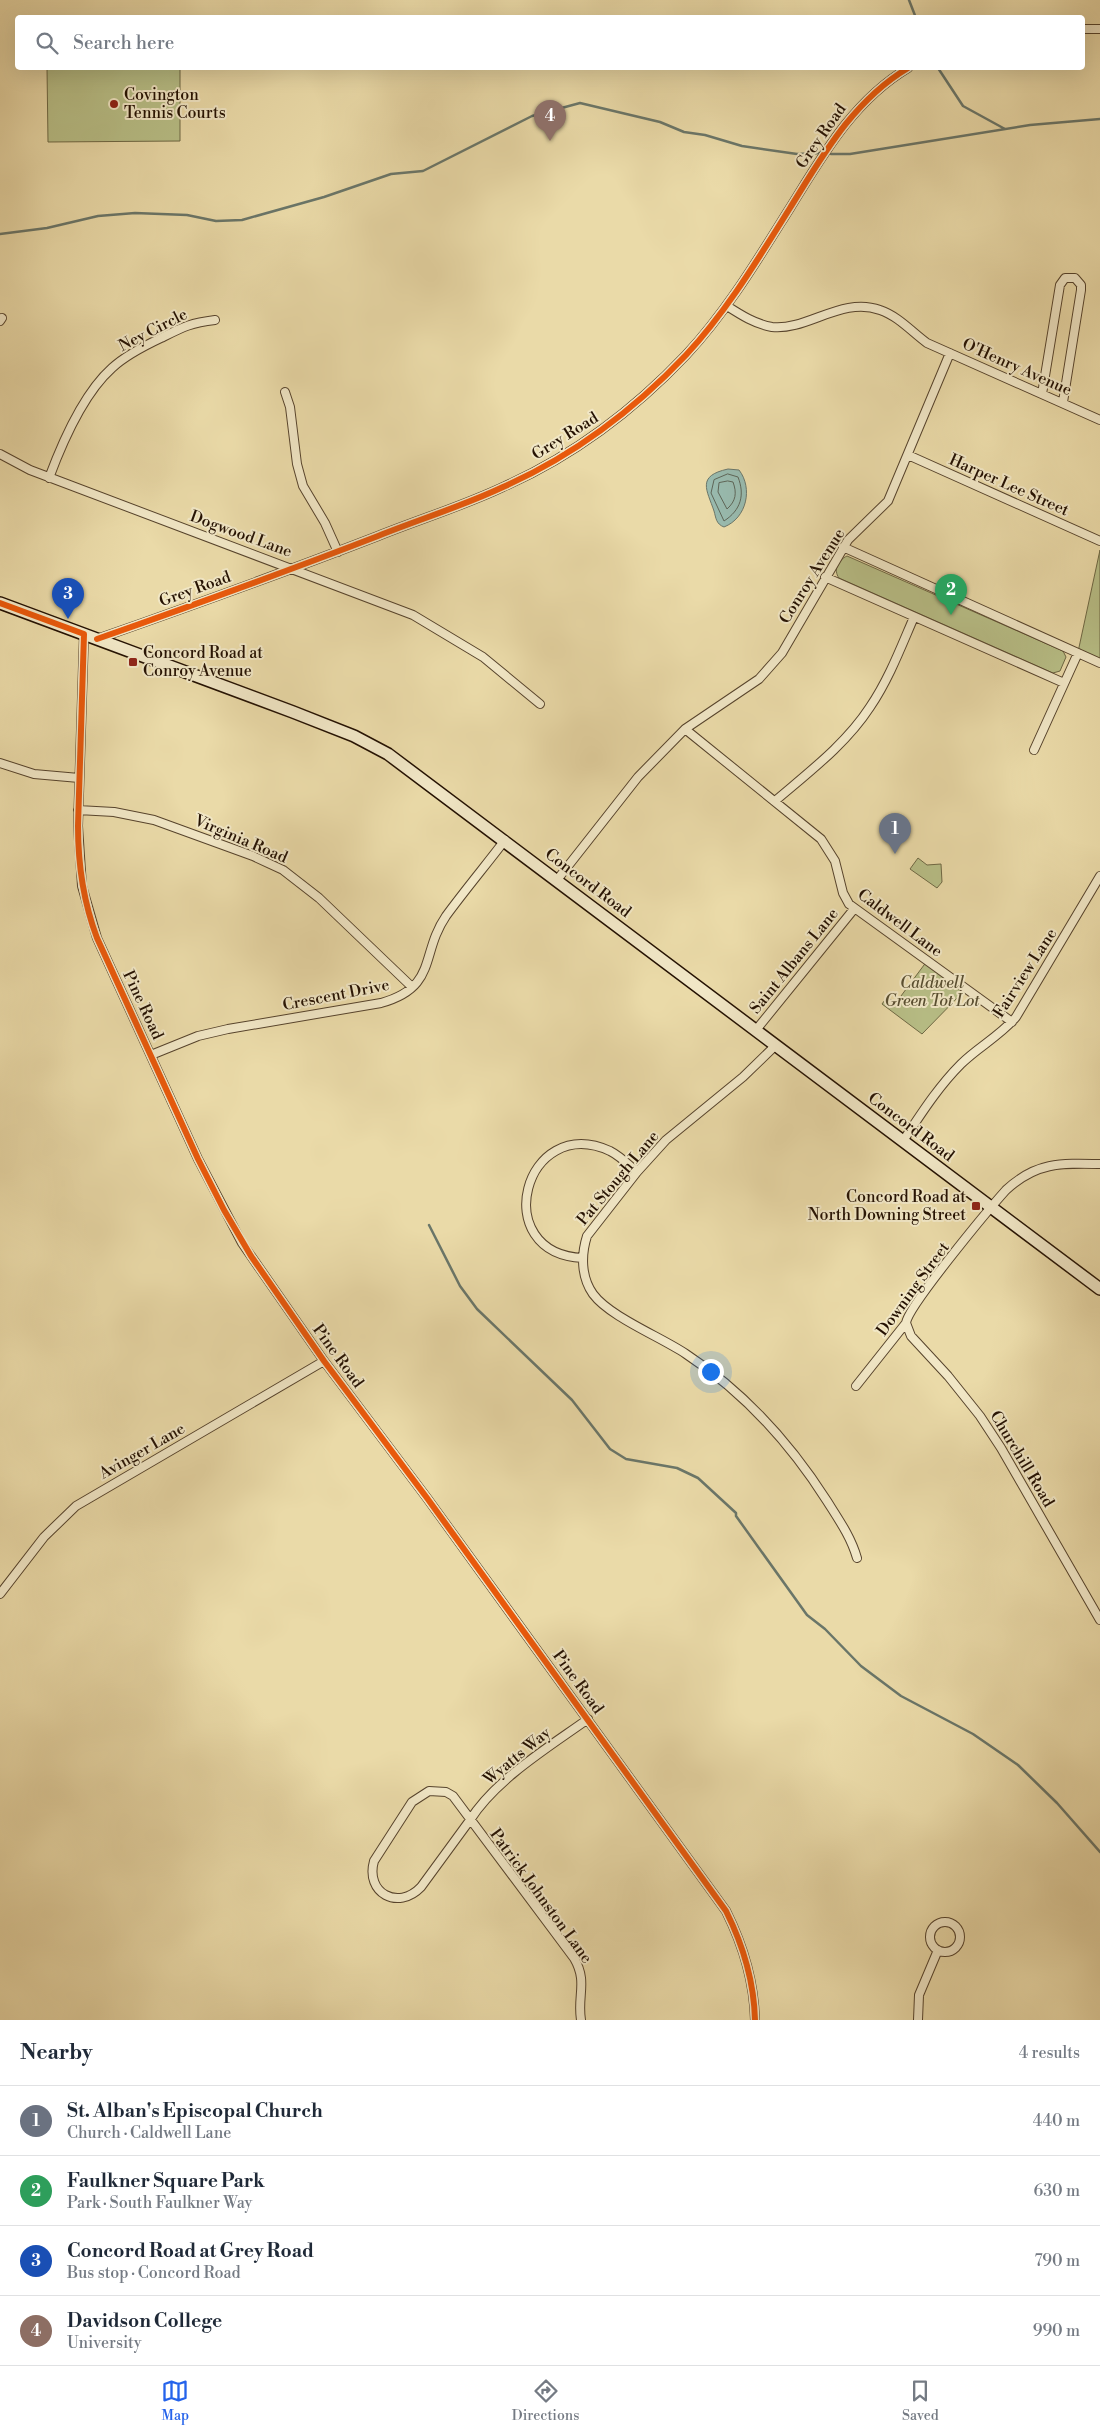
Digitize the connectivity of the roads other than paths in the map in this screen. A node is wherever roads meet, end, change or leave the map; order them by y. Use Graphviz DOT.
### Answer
graph roads {
  1 [pos="1085,29"];
  2 [pos="1100,29"];
  3 [pos="905,70"];
  4 [pos="727,306"];
  5 [pos="215,320"];
  6 [pos="950,353"];
  7 [pos="285,392"];
  8 [pos="1042,394"];
  9 [pos="1063,402"];
  10 [pos="1100,420"];
  11 [pos="0,454"];
  12 [pos="908,455"];
  13 [pos="49,478"];
  14 [pos="1100,541"];
  15 [pos="843,547"];
  16 [pos="338,552"];
  17 [pos="293,568"];
  18 [pos="825,577"];
  19 [pos="0,603"];
  20 [pos="914,617"];
  21 [pos="84,634"];
  22 [pos="97,639"];
  23 [pos="1078,653"];
  24 [pos="1100,663"];
  25 [pos="1064,683"];
  26 [pos="540,704"];
  27 [pos="685,729"];
  28 [pos="1034,750"];
  29 [pos="0,763"];
  30 [pos="79,778"];
  31 [pos="775,801"];
  32 [pos="78,810"];
  33 [pos="505,840"];
  34 [pos="1100,876"];
  35 [pos="557,880"];
  36 [pos="854,908"];
  37 [pos="412,987"];
  38 [pos="1012,1022"];
  39 [pos="756,1030"];
  40 [pos="776,1045"];
  41 [pos="151,1055"];
  42 [pos="903,1141"];
  43 [pos="1100,1164"];
  44 [pos="637,1172"];
  45 [pos="991,1208"];
  46 [pos="583,1258"];
  47 [pos="1100,1289"];
  48 [pos="906,1324"];
  49 [pos="324,1361"];
  50 [pos="856,1386"];
  51 [pos="857,1558"];
  52 [pos="0,1594"];
  53 [pos="1100,1620"];
  54 [pos="588,1719"];
  55 [pos="470,1820"];
  56 [pos="938,1950"];
  57 [pos="581,2020"];
  58 [pos="755,2020"];
  59 [pos="918,2020"];
  1 -- 2 [label="street"];
  3 -- 4 [label="street, Grey Road"];
  4 -- 6 [label="street, O'Henry Avenue"];
  4 -- 16 [label="street, Grey Road"];
  5 -- 13 [label="street, Ney Circle"];
  6 -- 8 [label="street, O'Henry Avenue"];
  6 -- 12 [label="street, Conroy Avenue"];
  7 -- 16 [label="street"];
  8 -- 9 [label="street, O'Henry Avenue"];
  8 -- 9 [label="street"];
  9 -- 10 [label="street, O'Henry Avenue"];
  11 -- 13 [label="street, Dogwood Lane"];
  12 -- 14 [label="street, Harper Lee Street"];
  12 -- 15 [label="street, Conroy Avenue"];
  13 -- 17 [label="street, Dogwood Lane"];
  15 -- 18 [label="street, Conroy Avenue"];
  15 -- 23 [label="street"];
  16 -- 17 [label="street, Grey Road"];
  17 -- 22 [label="street, Grey Road"];
  17 -- 26 [label="street, Dogwood Lane"];
  18 -- 20 [label="street"];
  18 -- 27 [label="street, Conroy Avenue"];
  19 -- 21 [label="main road, Concord Road"];
  20 -- 25 [label="street"];
  20 -- 31 [label="street"];
  21 -- 22 [label="main road, Concord Road"];
  21 -- 30 [label="street, Pine Road"];
  22 -- 33 [label="main road, Concord Road"];
  23 -- 24 [label="street"];
  23 -- 25 [label="street"];
  25 -- 28 [label="street"];
  27 -- 31 [label="street, Caldwell Lane"];
  27 -- 35 [label="street, Conroy Avenue"];
  29 -- 30 [label="street"];
  30 -- 32 [label="street, Pine Road"];
  31 -- 36 [label="street, Caldwell Lane"];
  32 -- 37 [label="street, Virginia Road"];
  32 -- 41 [label="street, Pine Road"];
  33 -- 35 [label="main road, Concord Road"];
  33 -- 37 [label="street, Crescent Drive"];
  34 -- 38 [label="street, Fairview Lane"];
  35 -- 39 [label="main road, Concord Road"];
  36 -- 38 [label="street, Caldwell Lane"];
  36 -- 39 [label="street, Saint Albans Lane"];
  37 -- 41 [label="street, Crescent Drive"];
  38 -- 42 [label="street, Fairview Lane"];
  39 -- 40 [label="main road, Concord Road"];
  40 -- 42 [label="main road, Concord Road"];
  40 -- 44 [label="street, Pat Stough Lane"];
  41 -- 49 [label="street, Pine Road"];
  42 -- 45 [label="main road, Concord Road"];
  43 -- 45 [label="street, Downing Street"];
  44 -- 46 [label="street, Pat Stough Lane"];
  44 -- 46 [label="street"];
  45 -- 47 [label="main road, Concord Road"];
  45 -- 48 [label="street, Downing Street"];
  46 -- 51 [label="street, Pat Stough Lane"];
  48 -- 50 [label="street, Downing Street"];
  48 -- 53 [label="street, Churchill Road"];
  49 -- 52 [label="street, Avinger Lane"];
  49 -- 54 [label="street, Pine Road"];
  54 -- 55 [label="street, Wyatts Way"];
  54 -- 58 [label="street, Pine Road"];
  55 -- 55 [label="street, Wyatts Way"];
  55 -- 57 [label="street, Patrick Johnston Lane"];
  56 -- 59 [label="street"];
}
